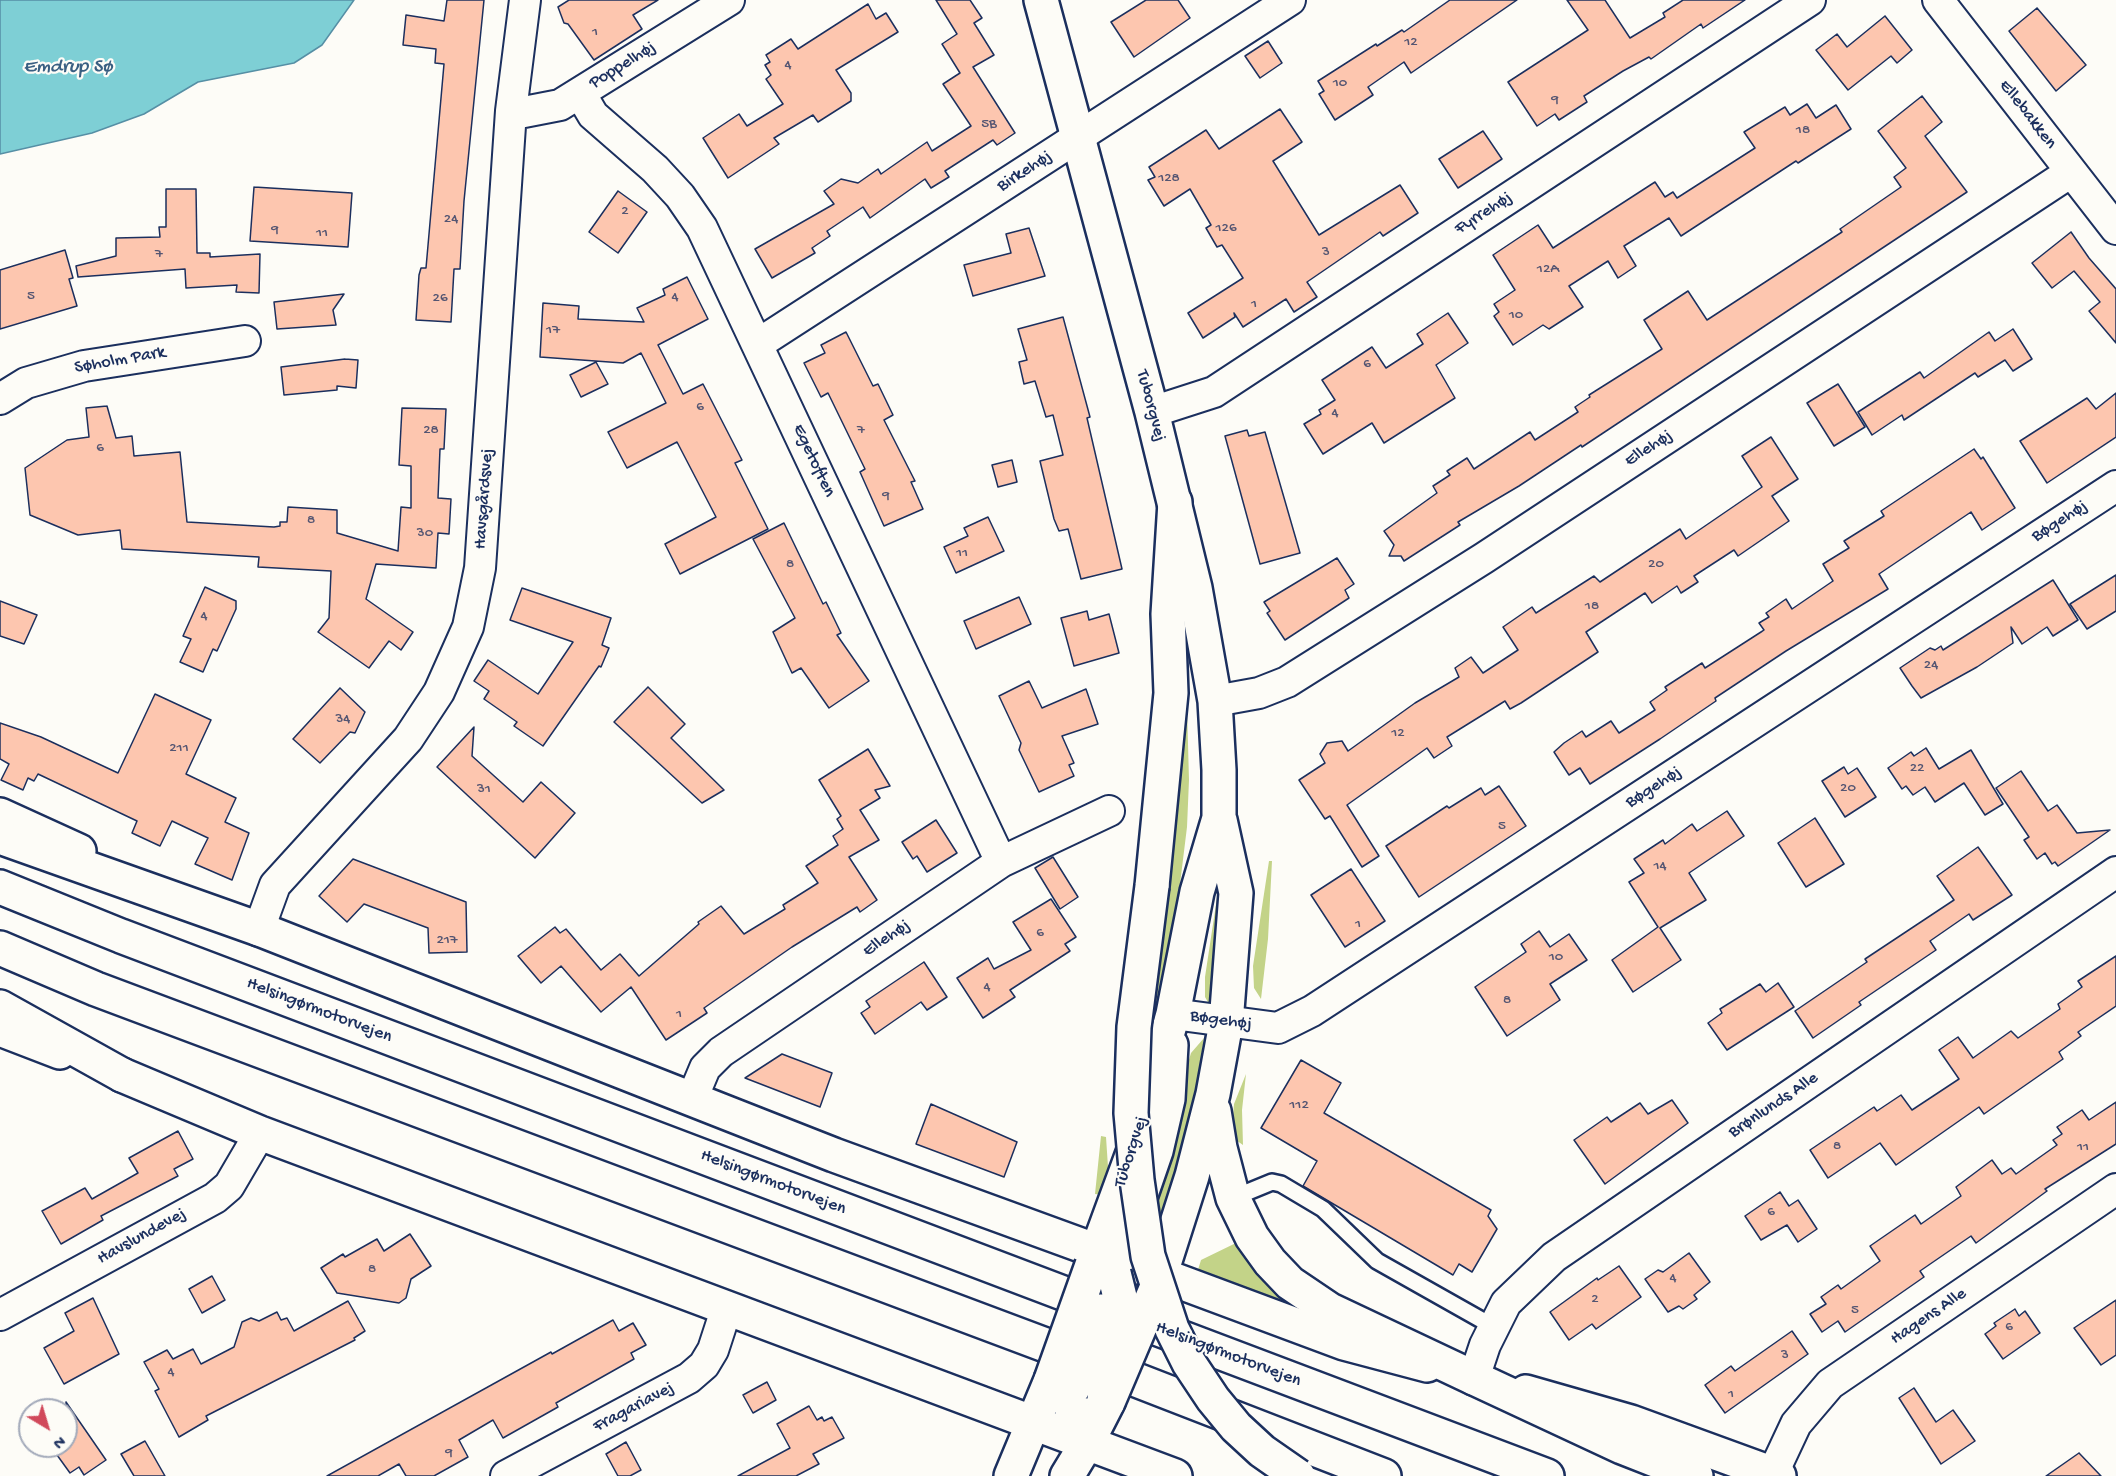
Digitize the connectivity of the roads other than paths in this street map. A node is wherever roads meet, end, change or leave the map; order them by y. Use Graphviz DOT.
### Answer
graph roads {
  1 [pos="525,0"];
  2 [pos="729,0"];
  3 [pos="1041,0"];
  4 [pos="1290,0"];
  5 [pos="1810,0"];
  6 [pos="1938,0"];
  7 [pos="580,93"];
  8 [pos="511,111"];
  9 [pos="1079,137"];
  10 [pos="2071,172"];
  11 [pos="2116,229"];
  12 [pos="245,341"];
  13 [pos="758,344"];
  14 [pos="0,399"];
  15 [pos="1152,412"];
  16 [pos="2116,486"];
  17 [pos="1175,502"];
  18 [pos="1215,701"];
  19 [pos="1109,811"];
  20 [pos="0,815"];
  21 [pos="1219,818"];
  22 [pos="0,837"];
  23 [pos="1001,862"];
  24 [pos="2116,873"];
  25 [pos="0,888"];
  26 [pos="260,929"];
  27 [pos="0,948"];
  28 [pos="0,1007"];
  29 [pos="1173,1014"];
  30 [pos="1226,1023"];
  31 [pos="0,1029"];
  32 [pos="122,1075"];
  33 [pos="1213,1094"];
  34 [pos="692,1099"];
  35 [pos="260,1133"];
  36 [pos="2116,1189"];
  37 [pos="1233,1198"];
  38 [pos="1105,1262"];
  39 [pos="1159,1281"];
  40 [pos="727,1307"];
  41 [pos="0,1315"];
  42 [pos="1494,1327"];
  43 [pos="1474,1378"];
  44 [pos="1062,1384"];
  45 [pos="1104,1405"];
  46 [pos="1034,1423"];
  47 [pos="1087,1443"];
  48 [pos="1776,1475"];
  49 [pos="506,1476"];
  50 [pos="1011,1476"];
  51 [pos="1066,1476"];
  52 [pos="1175,1476"];
  53 [pos="1299,1476"];
  54 [pos="1384,1476"];
  55 [pos="1547,1476"];
  56 [pos="1696,1476"];
  1 -- 8 [label="street, Havsgårdsvej"];
  2 -- 7 [label="street, Poppelhøj"];
  3 -- 9 [label="main road, Tuborgvej"];
  4 -- 9 [label="street, Birkehøj"];
  5 -- 15 [label="street, Fyrrehøj"];
  6 -- 10 [label="street, Ellebakken"];
  7 -- 8 [label="street, Poppelhøj"];
  7 -- 13 [label="street, Egetoften"];
  8 -- 26 [label="street, Havsgårdsvej"];
  9 -- 13 [label="street, Birkehøj"];
  9 -- 15 [label="main road, Tuborgvej"];
  10 -- 11 [label="street, Ellebakken"];
  10 -- 18 [label="street, Ellehøj"];
  12 -- 14 [label="street, Søholm Park"];
  13 -- 23 [label="street, Egetoften"];
  15 -- 17 [label="main road, Tuborgvej"];
  16 -- 30 [label="street, Bøgehøj"];
  17 -- 18 [label="main road, Tuborgvej"];
  17 -- 53 [label="main road, bridge"];
  18 -- 21 [label="main road, Tuborgvej"];
  19 -- 23 [label="street, Ellehøj"];
  20 -- 26 [label="main road"];
  21 -- 29 [label="main road, Tuborgvej"];
  21 -- 30 [label="main road, Tuborgvej"];
  22 -- 26 [label="main road"];
  23 -- 34 [label="street, Ellehøj"];
  24 -- 42 [label="street, Brønlunds Alle"];
  25 -- 55 [label="main road, Helsingørmotorvejen"];
  26 -- 34 [label="main road"];
  27 -- 54 [label="main road"];
  28 -- 32 [label="main road"];
  29 -- 30 [label="street, Bøgehøj"];
  29 -- 38 [label="main road, Tuborgvej"];
  30 -- 33 [label="main road, Tuborgvej"];
  31 -- 32 [label="main road"];
  32 -- 35 [label="main road"];
  33 -- 37 [label="main road"];
  33 -- 39 [label="main road, Tuborgvej"];
  34 -- 38 [label="main road"];
  35 -- 40 [label="main road"];
  35 -- 41 [label="street, Havslundevej"];
  36 -- 48 [label="street, Hagens Alle"];
  37 -- 42 [label="lane"];
  37 -- 43 [label="main road"];
  38 -- 39 [label="main road"];
  38 -- 44 [label="main road, Tuborgvej, bridge"];
  38 -- 45 [label="main road, bridge"];
  39 -- 43 [label="main road"];
  39 -- 45 [label="main road, Tuborgvej, bridge"];
  40 -- 46 [label="main road"];
  40 -- 49 [label="street, Fragariavej"];
  42 -- 43 [label="street, Brønlunds Alle"];
  43 -- 48 [label="main road"];
  43 -- 56 [label="main road"];
  44 -- 46 [label="main road"];
  44 -- 47 [label="main road"];
  45 -- 47 [label="main road, Tuborgvej"];
  46 -- 47 [label="main road"];
  46 -- 50 [label="main road"];
  47 -- 51 [label="main road, Tuborgvej"];
  47 -- 52 [label="main road"];
}
